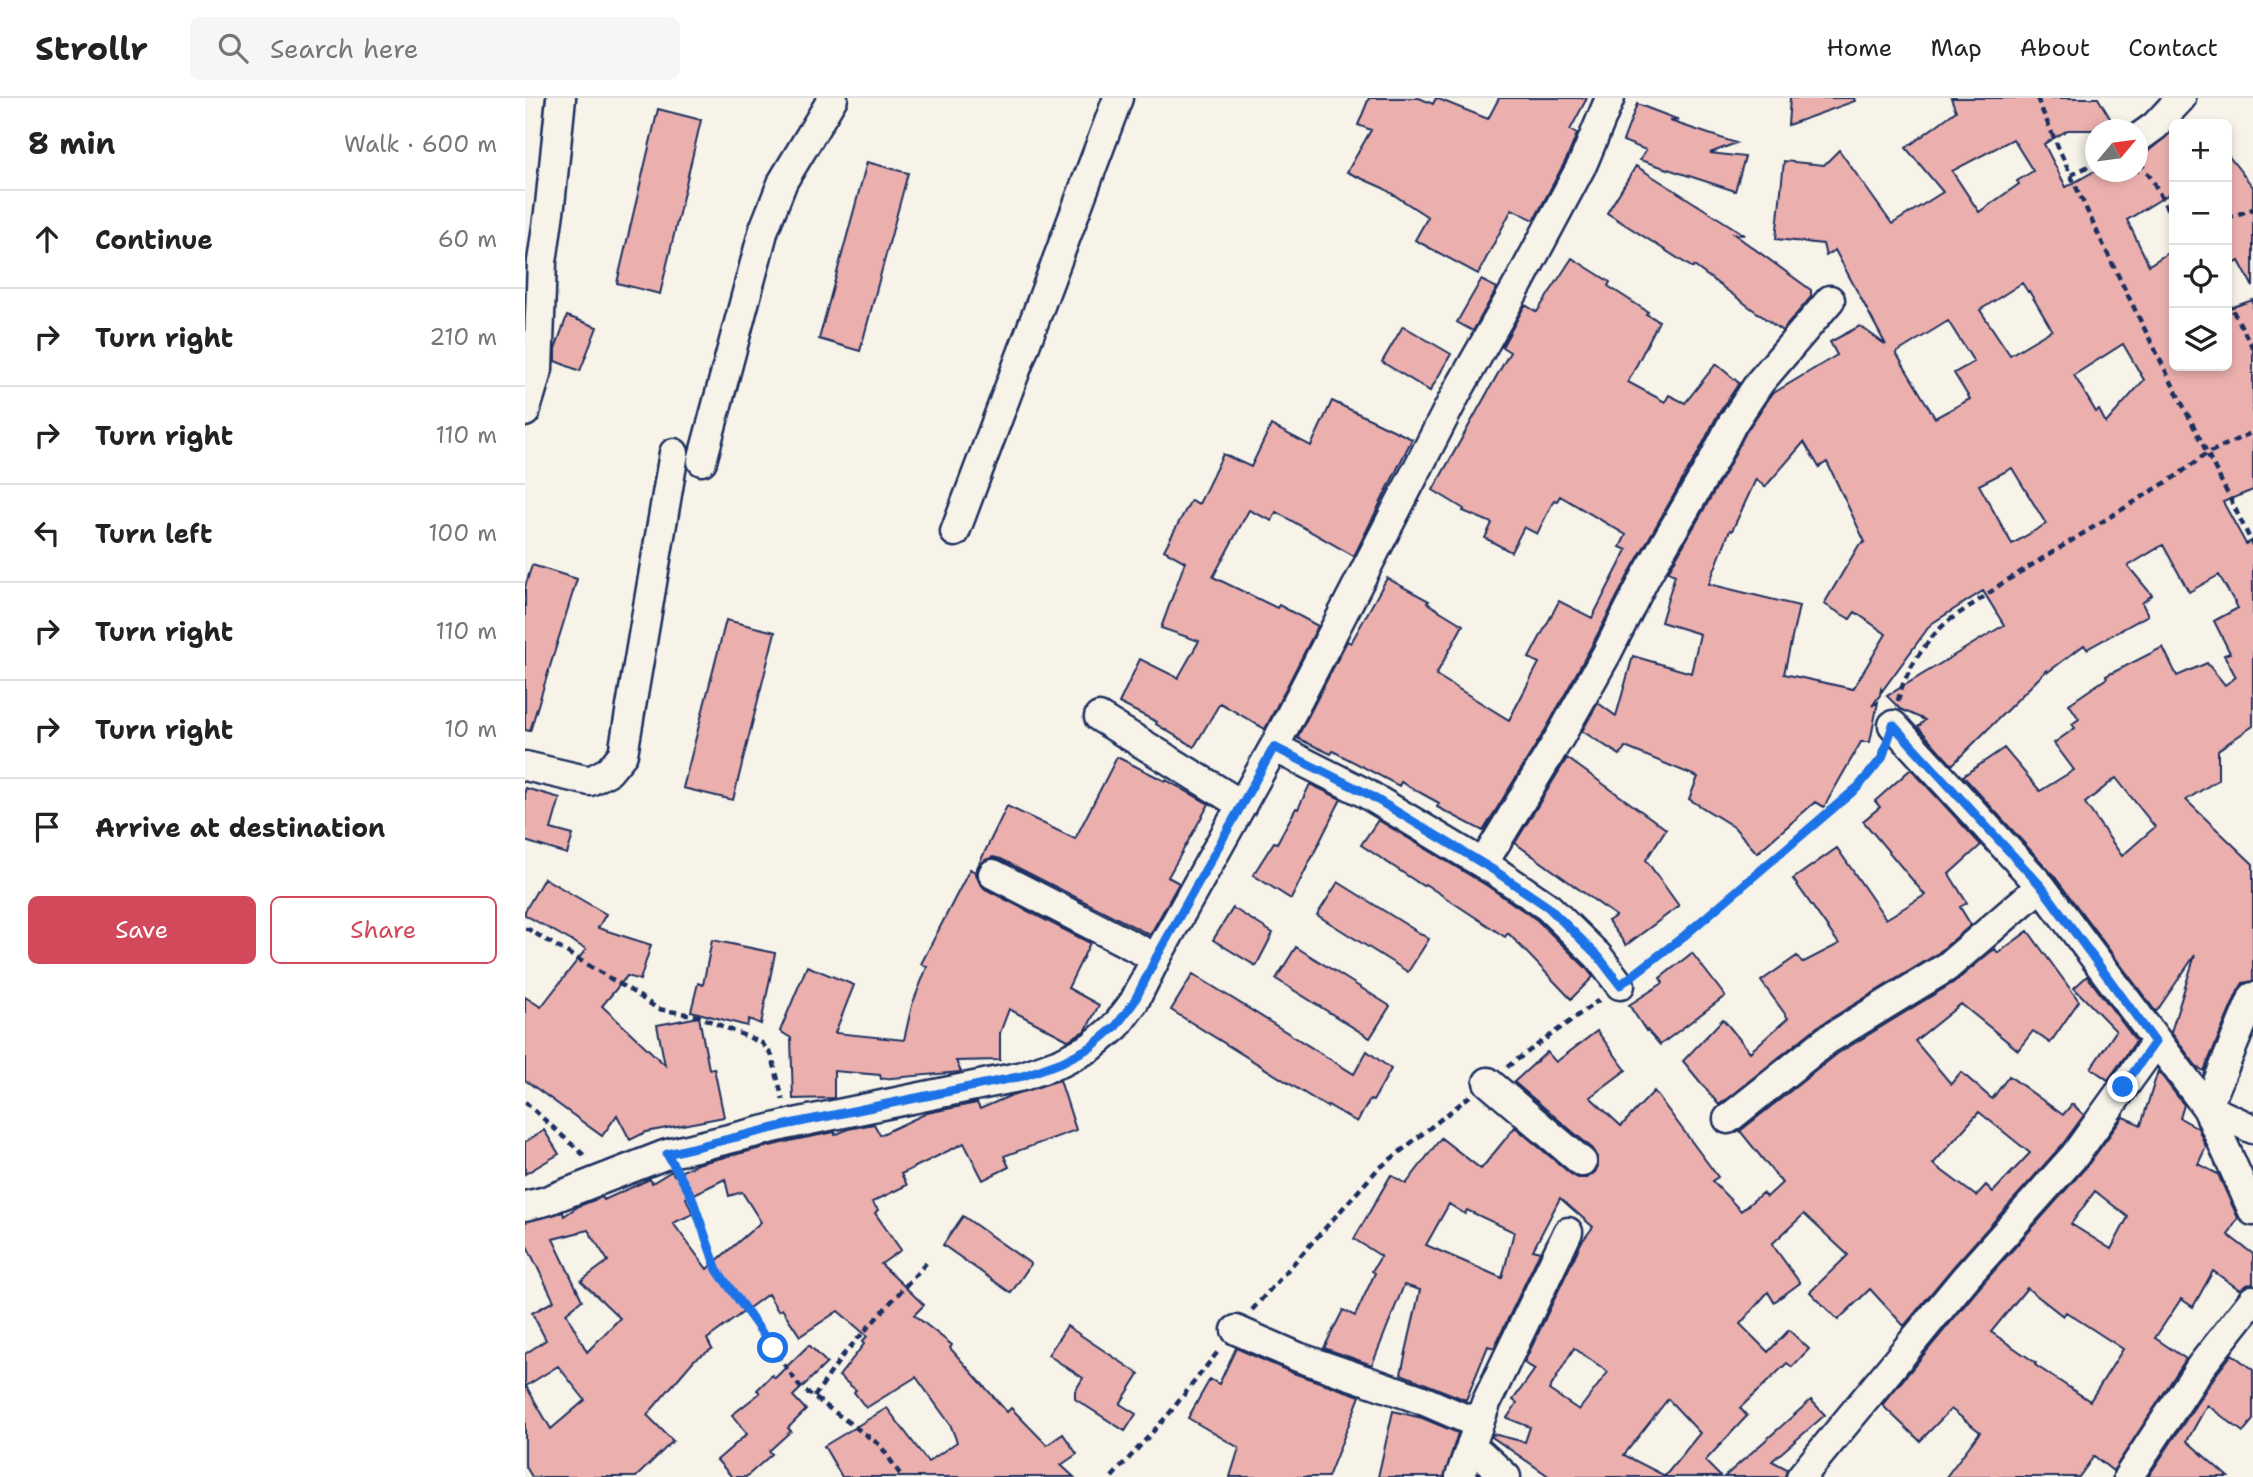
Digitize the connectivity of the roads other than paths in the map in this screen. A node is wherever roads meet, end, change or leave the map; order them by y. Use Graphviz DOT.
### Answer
graph roads {
  1 [pos="561,98"];
  2 [pos="833,98"];
  3 [pos="1118,98"];
  4 [pos="1610,98"];
  5 [pos="2181,98"];
  6 [pos="2148,132"];
  7 [pos="1830,300"];
  8 [pos="525,412"];
  9 [pos="674,453"];
  10 [pos="702,461"];
  11 [pos="955,532"];
  12 [pos="1099,717"];
  13 [pos="1893,725"];
  14 [pos="1274,747"];
  15 [pos="525,766"];
  16 [pos="1242,805"];
  17 [pos="1483,864"];
  18 [pos="993,874"];
  19 [pos="2041,886"];
  20 [pos="1156,958"];
  21 [pos="1620,985"];
  22 [pos="2253,998"];
  23 [pos="2155,1042"];
  24 [pos="1488,1082"];
  25 [pos="2207,1108"];
  26 [pos="1728,1119"];
  27 [pos="2253,1129"];
  28 [pos="1582,1161"];
  29 [pos="525,1206"];
  30 [pos="2253,1211"];
  31 [pos="1567,1232"];
  32 [pos="2253,1300"];
  33 [pos="1236,1330"];
  34 [pos="1474,1434"];
  35 [pos="1460,1477"];
  36 [pos="1506,1477"];
  37 [pos="1801,1477"];
  38 [pos="2128,1477"];
  1 -- 8 [label="street"];
  2 -- 10 [label="street"];
  3 -- 11 [label="street"];
  4 -- 14 [label="street"];
  5 -- 6 [label="street"];
  7 -- 17 [label="street"];
  9 -- 15 [label="street"];
  12 -- 16 [label="street"];
  13 -- 19 [label="street"];
  14 -- 16 [label="street"];
  14 -- 17 [label="street"];
  16 -- 20 [label="street"];
  17 -- 21 [label="street"];
  18 -- 20 [label="street"];
  19 -- 23 [label="street"];
  19 -- 26 [label="street"];
  20 -- 29 [label="street"];
  22 -- 25 [label="street"];
  23 -- 25 [label="street"];
  23 -- 37 [label="street"];
  24 -- 28 [label="street"];
  25 -- 27 [label="street"];
  25 -- 30 [label="street"];
  31 -- 34 [label="street"];
  32 -- 38 [label="street"];
  33 -- 34 [label="street"];
  34 -- 35 [label="street"];
  34 -- 36 [label="street"];
}
